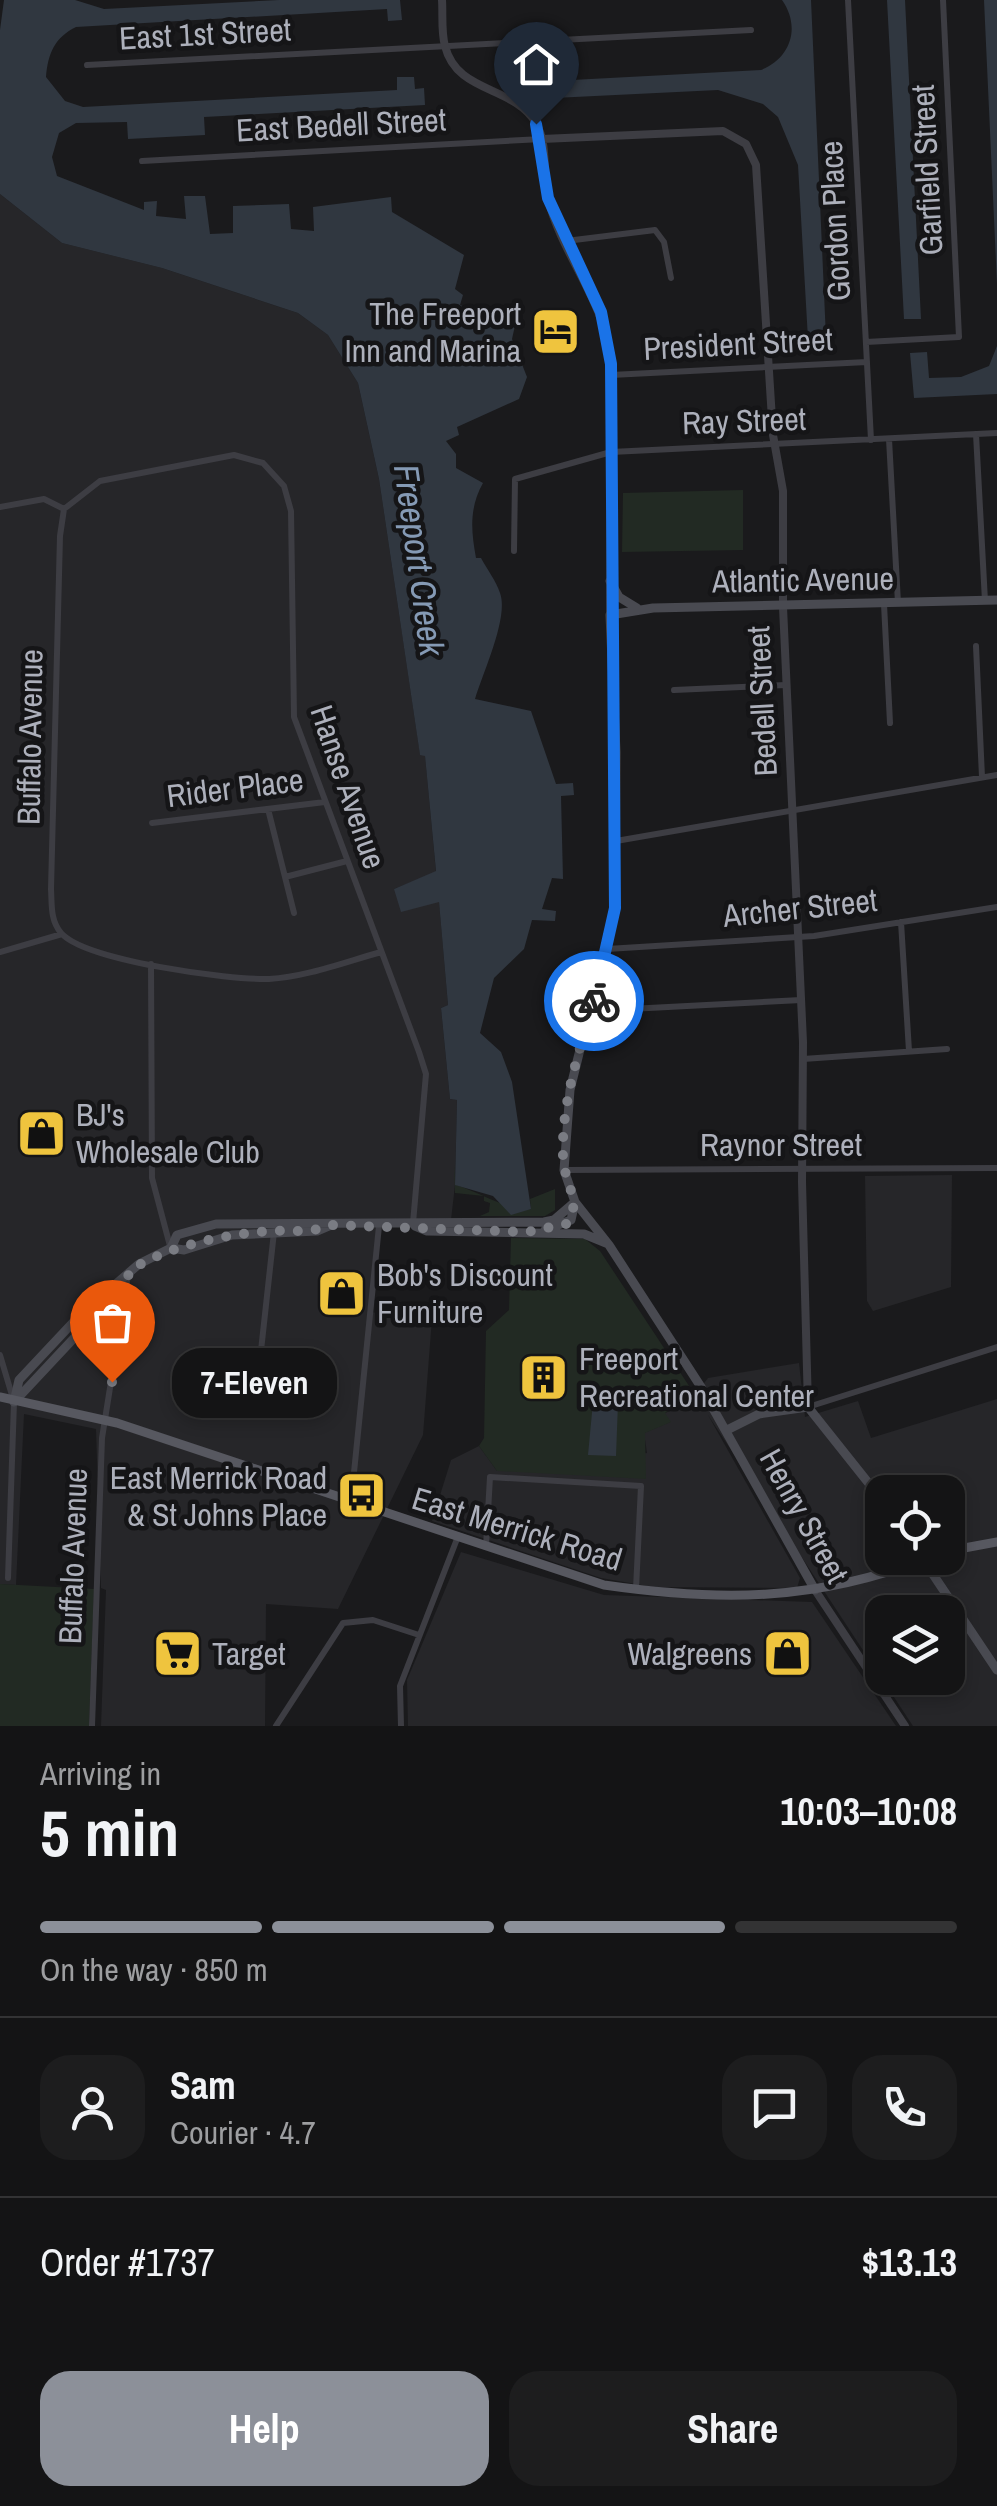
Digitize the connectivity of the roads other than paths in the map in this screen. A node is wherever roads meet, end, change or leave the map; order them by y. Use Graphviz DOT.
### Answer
graph roads {
  1 [pos="442,0"];
  2 [pos="848,0"];
  3 [pos="943,0"];
  4 [pos="751,30"];
  5 [pos="445,46"];
  6 [pos="88,65"];
  7 [pos="542,140"];
  8 [pos="142,161"];
  9 [pos="566,241"];
  10 [pos="671,278"];
  11 [pos="959,337"];
  12 [pos="866,342"];
  13 [pos="867,362"];
  14 [pos="768,367"];
  15 [pos="611,375"];
  16 [pos="997,433"];
  17 [pos="976,434"];
  18 [pos="890,439"];
  19 [pos="871,440"];
  20 [pos="774,445"];
  21 [pos="611,452"];
  22 [pos="0,507"];
  23 [pos="64,509"];
  24 [pos="514,551"];
  25 [pos="610,581"];
  26 [pos="985,600"];
  27 [pos="997,600"];
  28 [pos="884,604"];
  29 [pos="898,604"];
  30 [pos="783,607"];
  31 [pos="640,608"];
  32 [pos="610,615"];
  33 [pos="976,646"];
  34 [pos="786,685"];
  35 [pos="674,690"];
  36 [pos="890,723"];
  37 [pos="997,774"];
  38 [pos="982,777"];
  39 [pos="325,802"];
  40 [pos="268,809"];
  41 [pos="792,810"];
  42 [pos="152,823"];
  43 [pos="616,841"];
  44 [pos="347,861"];
  45 [pos="285,877"];
  46 [pos="997,907"];
  47 [pos="294,913"];
  48 [pos="901,922"];
  49 [pos="62,934"];
  50 [pos="798,936"];
  51 [pos="608,948"];
  52 [pos="0,952"];
  53 [pos="381,952"];
  54 [pos="151,964"];
  55 [pos="801,1000"];
  56 [pos="591,1011"];
  57 [pos="947,1049"];
  58 [pos="909,1052"];
  59 [pos="803,1058"];
  60 [pos="997,1168"];
  61 [pos="802,1169"];
  62 [pos="564,1170"];
  63 [pos="575,1202"];
  64 [pos="274,1226"];
  65 [pos="379,1226"];
  66 [pos="413,1226"];
  67 [pos="527,1232"];
  68 [pos="609,1245"];
  69 [pos="171,1248"];
  70 [pos="129,1271"];
  71 [pos="93,1308"];
  72 [pos="121,1331"];
  73 [pos="997,1347"];
  74 [pos="0,1355"];
  75 [pos="258,1378"];
  76 [pos="0,1398"];
  77 [pos="14,1402"];
  78 [pos="0,1406"];
  79 [pos="808,1407"];
  80 [pos="106,1420"];
  81 [pos="726,1430"];
  82 [pos="865,1479"];
  83 [pos="351,1503"];
  84 [pos="457,1539"];
  85 [pos="997,1542"];
  86 [pos="486,1548"];
  87 [pos="965,1548"];
  88 [pos="879,1575"];
  89 [pos="936,1575"];
  90 [pos="8,1578"];
  91 [pos="636,1590"];
  92 [pos="815,1590"];
  93 [pos="420,1635"];
  94 [pos="997,1670"];
  95 [pos="92,1726"];
  96 [pos="276,1726"];
  97 [pos="401,1726"];
  98 [pos="905,1726"];
  1 -- 5 [label="street"];
  2 -- 12 [label="street, Gordon Place"];
  3 -- 11 [label="street, Garfield Street"];
  4 -- 5 [label="street, East 1st Street"];
  5 -- 6 [label="street, East 1st Street"];
  5 -- 7 [label="street"];
  7 -- 8 [label="street, East Bedell Street"];
  7 -- 9 [label="street"];
  7 -- 14 [label="street, Bedell Street"];
  9 -- 10 [label="street"];
  9 -- 15 [label="street"];
  11 -- 12 [label="street, President Street"];
  12 -- 13 [label="street, Gordon Place"];
  13 -- 14 [label="street, President Street"];
  13 -- 19 [label="street, Gordon Place"];
  14 -- 15 [label="street, President Street"];
  14 -- 20 [label="street, Bedell Street"];
  15 -- 21 [label="street"];
  16 -- 17 [label="street, Ray Street"];
  17 -- 18 [label="street, Ray Street"];
  17 -- 26 [label="street"];
  18 -- 19 [label="street, Ray Street"];
  18 -- 29 [label="street"];
  19 -- 20 [label="street, Ray Street"];
  20 -- 21 [label="street, Ray Street"];
  20 -- 30 [label="street, Bedell Street"];
  21 -- 24 [label="street, Ray Street"];
  21 -- 25 [label="street"];
  22 -- 23 [label="street"];
  23 -- 39 [label="street, Hanse Avenue"];
  23 -- 49 [label="street, Buffalo Avenue"];
  25 -- 31 [label="main road"];
  25 -- 32 [label="street"];
  26 -- 27 [label="main road, Atlantic Avenue"];
  26 -- 29 [label="main road, Atlantic Avenue"];
  28 -- 29 [label="main road, Atlantic Avenue"];
  28 -- 30 [label="main road, Atlantic Avenue"];
  28 -- 36 [label="street"];
  30 -- 31 [label="main road, Atlantic Avenue"];
  30 -- 34 [label="street, Bedell Street"];
  31 -- 32 [label="main road, Atlantic Avenue"];
  32 -- 43 [label="main road"];
  33 -- 38 [label="street"];
  34 -- 35 [label="street"];
  34 -- 41 [label="street, Bedell Street"];
  37 -- 38 [label="street"];
  38 -- 41 [label="street"];
  39 -- 40 [label="street, Rider Place"];
  39 -- 44 [label="street, Hanse Avenue"];
  40 -- 42 [label="street, Rider Place"];
  40 -- 45 [label="street"];
  41 -- 43 [label="street"];
  41 -- 50 [label="street, Bedell Street"];
  43 -- 51 [label="main road"];
  44 -- 45 [label="street"];
  44 -- 53 [label="street, Hanse Avenue"];
  45 -- 47 [label="street"];
  46 -- 48 [label="street, Archer Street"];
  48 -- 50 [label="street, Archer Street"];
  48 -- 58 [label="street"];
  49 -- 52 [label="street"];
  49 -- 54 [label="street"];
  50 -- 51 [label="street, Archer Street"];
  50 -- 55 [label="street, Bedell Street"];
  51 -- 56 [label="main road"];
  53 -- 54 [label="street"];
  53 -- 66 [label="street, Hanse Avenue"];
  54 -- 69 [label="street"];
  55 -- 56 [label="street"];
  55 -- 59 [label="street, Bedell Street"];
  56 -- 62 [label="main road"];
  57 -- 58 [label="street"];
  58 -- 59 [label="street"];
  59 -- 61 [label="street, Bedell Street"];
  60 -- 61 [label="street, Raynor Street"];
  61 -- 62 [label="street, Raynor Street"];
  61 -- 79 [label="street, Bedell Street"];
  62 -- 63 [label="main road, Henry Street"];
  63 -- 66 [label="main road"];
  63 -- 67 [label="main road"];
  63 -- 68 [label="main road, Henry Street"];
  64 -- 65 [label="main road"];
  64 -- 69 [label="main road"];
  64 -- 75 [label="street"];
  65 -- 66 [label="main road"];
  65 -- 83 [label="street"];
  66 -- 67 [label="main road"];
  67 -- 68 [label="main road"];
  68 -- 81 [label="main road, Henry Street"];
  69 -- 70 [label="main road"];
  70 -- 71 [label="main road"];
  70 -- 72 [label="street, Buffalo Avenue"];
  71 -- 72 [label="main road"];
  71 -- 77 [label="main road"];
  72 -- 80 [label="street, Buffalo Avenue"];
  73 -- 79 [label="street"];
  74 -- 77 [label="street"];
  76 -- 77 [label="main road, East Merrick Road"];
  77 -- 78 [label="main road"];
  77 -- 80 [label="main road, East Merrick Road"];
  77 -- 90 [label="street"];
  79 -- 81 [label="main road"];
  79 -- 82 [label="main road"];
  80 -- 83 [label="main road, East Merrick Road"];
  80 -- 95 [label="street, Buffalo Avenue"];
  81 -- 92 [label="main road, Henry Street"];
  83 -- 84 [label="main road, East Merrick Road"];
  84 -- 86 [label="main road, East Merrick Road"];
  84 -- 93 [label="street"];
  85 -- 87 [label="main road"];
  86 -- 91 [label="main road, East Merrick Road"];
  86 -- 91 [label="street"];
  88 -- 92 [label="main road, East Merrick Road"];
  89 -- 94 [label="main road"];
  91 -- 92 [label="main road, East Merrick Road"];
  92 -- 98 [label="street, Henry Street"];
  93 -- 96 [label="street"];
  93 -- 97 [label="street"];
}
